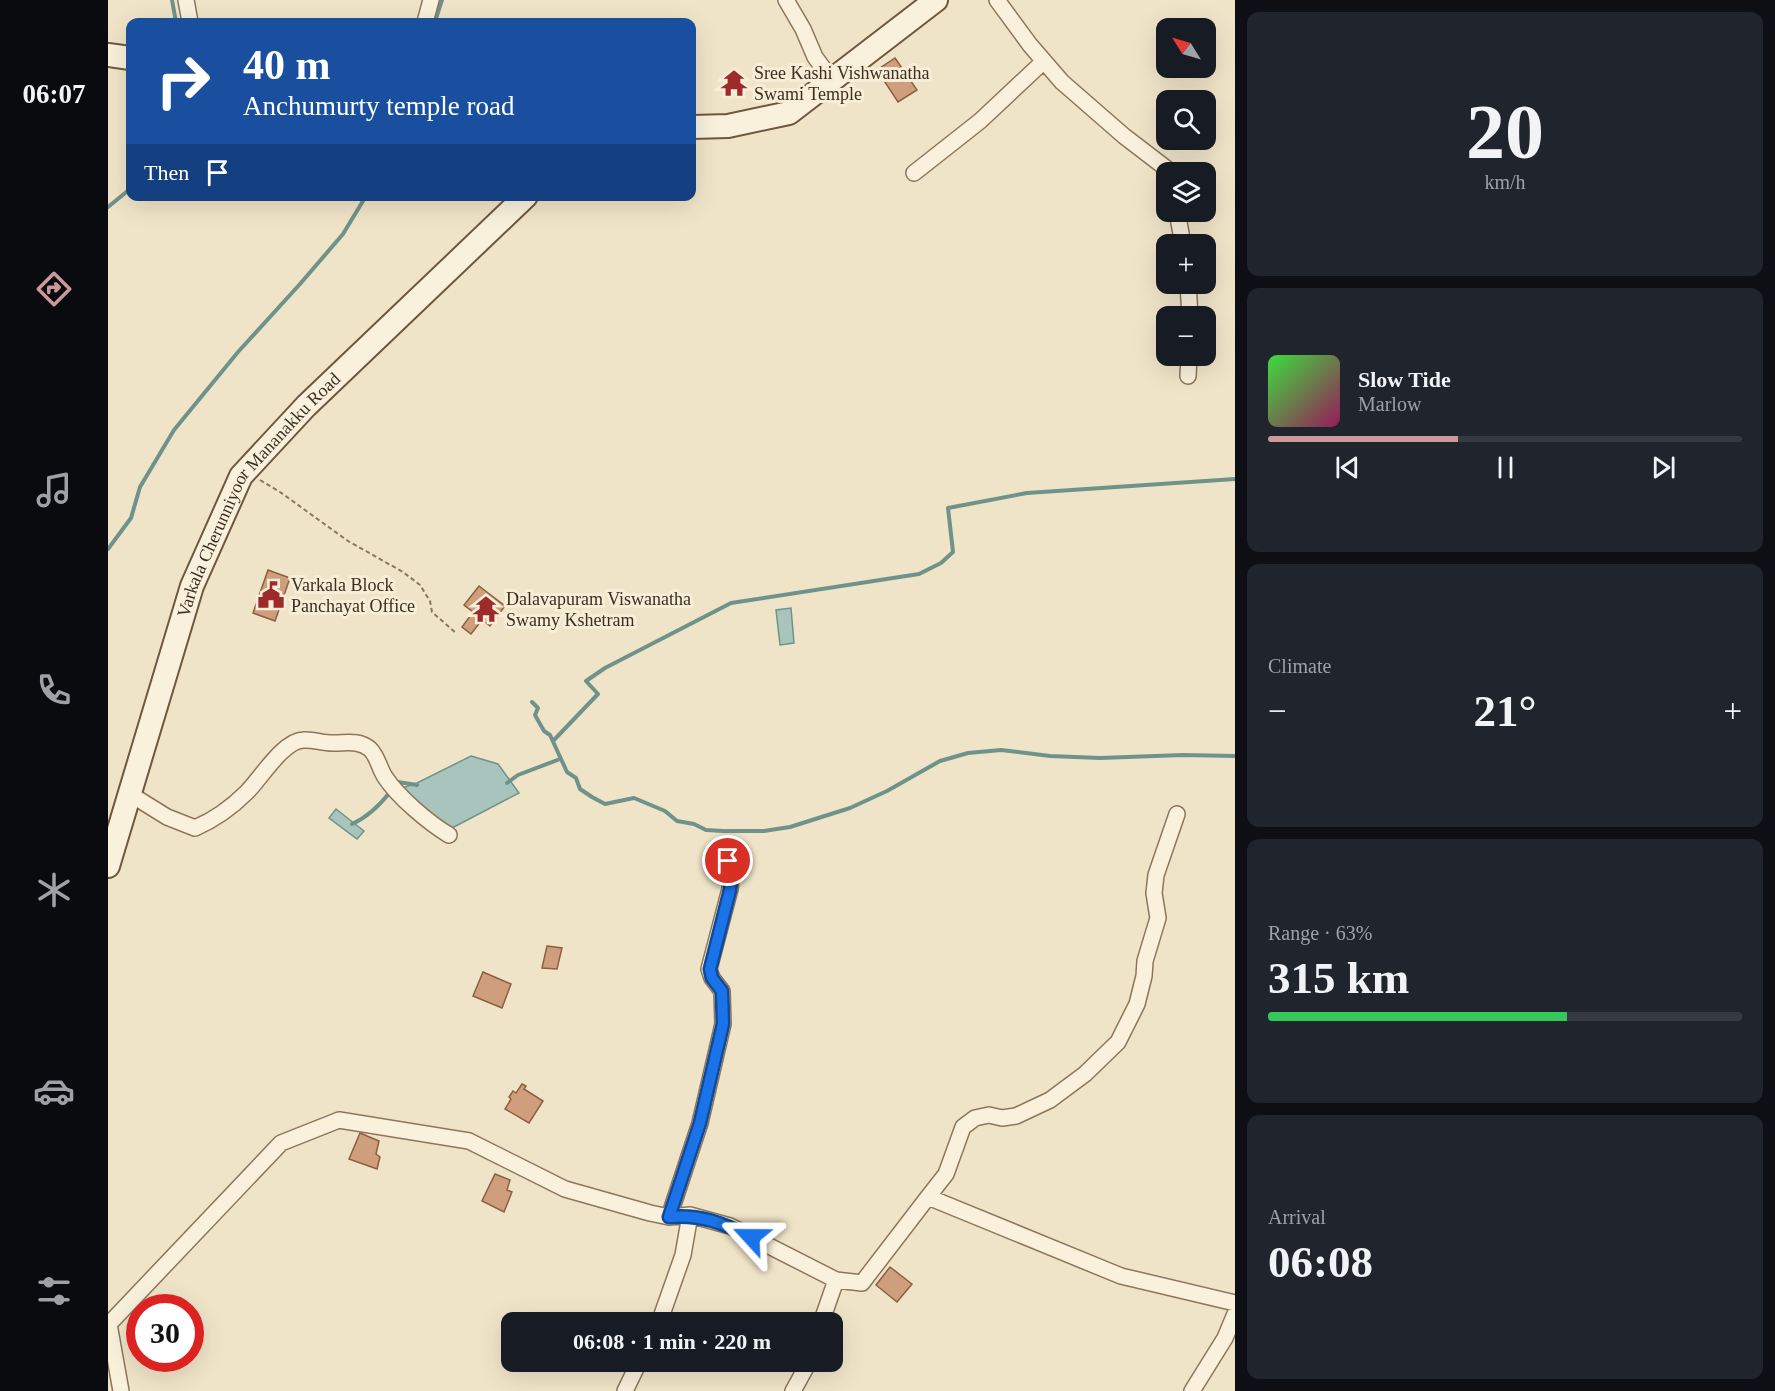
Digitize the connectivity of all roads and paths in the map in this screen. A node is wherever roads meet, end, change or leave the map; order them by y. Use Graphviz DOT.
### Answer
graph roads {
  1 [pos="186,0"];
  2 [pos="431,0"];
  3 [pos="786,0"];
  4 [pos="936,0"];
  5 [pos="998,0"];
  6 [pos="189,18"];
  7 [pos="426,18"];
  8 [pos="108,55"];
  9 [pos="126,57"];
  10 [pos="1044,61"];
  11 [pos="832,80"];
  12 [pos="696,127"];
  13 [pos="1158,162"];
  14 [pos="914,173"];
  15 [pos="521,201"];
  16 [pos="1188,366"];
  17 [pos="1188,376"];
  18 [pos="247,470"];
  19 [pos="457,634"];
  20 [pos="130,794"];
  21 [pos="1177,814"];
  22 [pos="449,835"];
  23 [pos="728,861"];
  24 [pos="108,866"];
  25 [pos="928,1197"];
  26 [pos="690,1215"];
  27 [pos="669,1217"];
  28 [pos="836,1280"];
  29 [pos="1235,1303"];
  30 [pos="663,1312"];
  31 [pos="825,1312"];
  32 [pos="1235,1314"];
  33 [pos="109,1324"];
  34 [pos="634,1372"];
  35 [pos="803,1372"];
  36 [pos="121,1391"];
  37 [pos="625,1391"];
  38 [pos="793,1391"];
  39 [pos="1192,1391"];
  1 -- 6 [label="street"];
  2 -- 7 [label="street"];
  3 -- 11 [label="street"];
  4 -- 11 [label="main road"];
  5 -- 10 [label="street"];
  8 -- 9 [label="main road"];
  10 -- 13 [label="street"];
  10 -- 14 [label="street"];
  11 -- 12 [label="main road"];
  15 -- 18 [label="main road, Varkala Cherunniyoor Mananakku Road"];
  16 -- 17 [label="street"];
  18 -- 19 [label="path"];
  18 -- 20 [label="main road, Varkala Cherunniyoor Mananakku Road"];
  20 -- 22 [label="street"];
  20 -- 24 [label="main road, Varkala Cherunniyoor Mananakku Road"];
  21 -- 25 [label="street"];
  23 -- 27 [label="street"];
  25 -- 28 [label="street"];
  25 -- 29 [label="street"];
  26 -- 27 [label="street"];
  26 -- 28 [label="street"];
  26 -- 30 [label="street"];
  27 -- 33 [label="street"];
  28 -- 31 [label="street"];
  32 -- 39 [label="street"];
  33 -- 36 [label="street"];
  34 -- 37 [label="street"];
  35 -- 38 [label="street"];
}
